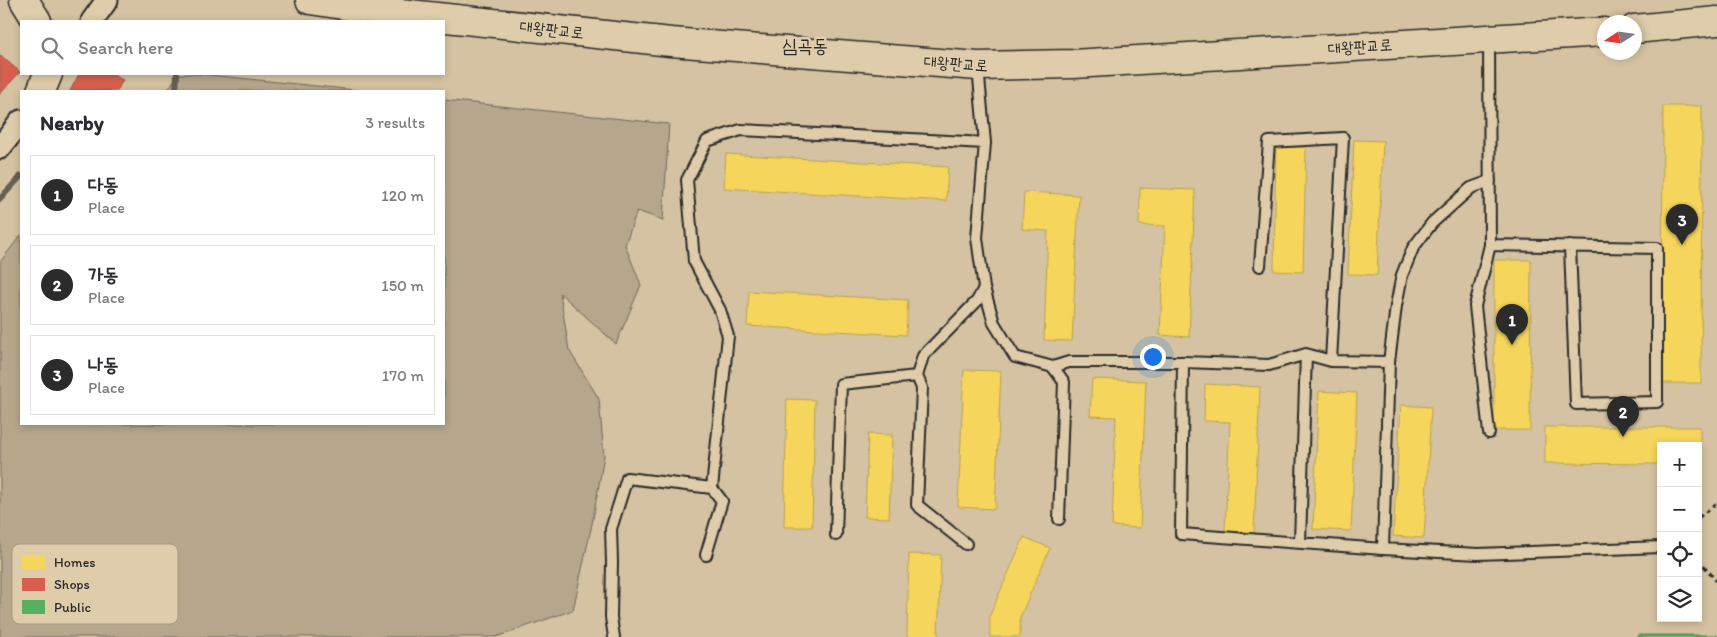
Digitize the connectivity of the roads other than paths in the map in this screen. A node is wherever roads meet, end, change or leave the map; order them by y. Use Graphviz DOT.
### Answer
graph roads {
  1 [pos="24,0"];
  2 [pos="107,0"];
  3 [pos="310,0"];
  4 [pos="36,20"];
  5 [pos="93,20"];
  6 [pos="1717,21"];
  7 [pos="1642,28"];
  8 [pos="1597,32"];
  9 [pos="1489,39"];
  10 [pos="978,66"];
  11 [pos="48,75"];
  12 [pos="54,75"];
  13 [pos="42,90"];
  14 [pos="43,90"];
  15 [pos="20,122"];
  16 [pos="985,143"];
  17 [pos="0,148"];
  18 [pos="1490,181"];
  19 [pos="1490,245"];
  20 [pos="1570,246"];
  21 [pos="1260,266"];
  22 [pos="984,288"];
  23 [pos="1306,354"];
  24 [pos="1331,361"];
  25 [pos="1183,362"];
  26 [pos="1389,362"];
  27 [pos="1053,367"];
  28 [pos="917,376"];
  29 [pos="1489,433"];
  30 [pos="712,488"];
  31 [pos="1059,519"];
  32 [pos="836,535"];
  33 [pos="1300,542"];
  34 [pos="966,544"];
  35 [pos="1657,547"];
  36 [pos="1383,549"];
  37 [pos="706,555"];
  38 [pos="614,637"];
  1 -- 4 [label="main road"];
  2 -- 5 [label="street"];
  3 -- 10 [label="main road, 대왕판교로"];
  6 -- 7 [label="main road"];
  8 -- 9 [label="main road, 대왕판교로"];
  9 -- 10 [label="main road, 대왕판교로"];
  9 -- 18 [label="lane"];
  10 -- 16 [label="lane"];
  11 -- 13 [label="main road"];
  12 -- 14 [label="street"];
  15 -- 17 [label="street"];
  16 -- 22 [label="lane"];
  16 -- 30 [label="lane"];
  18 -- 19 [label="lane"];
  18 -- 26 [label="lane"];
  19 -- 20 [label="lane"];
  19 -- 29 [label="lane"];
  20 -- 20 [label="lane"];
  21 -- 24 [label="lane"];
  22 -- 27 [label="lane"];
  22 -- 28 [label="lane"];
  23 -- 24 [label="lane"];
  23 -- 25 [label="lane"];
  23 -- 33 [label="lane"];
  24 -- 26 [label="lane"];
  25 -- 27 [label="lane"];
  25 -- 33 [label="lane"];
  26 -- 36 [label="lane"];
  27 -- 31 [label="lane"];
  28 -- 32 [label="lane"];
  28 -- 34 [label="lane"];
  30 -- 37 [label="lane"];
  30 -- 38 [label="lane"];
  33 -- 36 [label="lane"];
  35 -- 36 [label="lane"];
}
